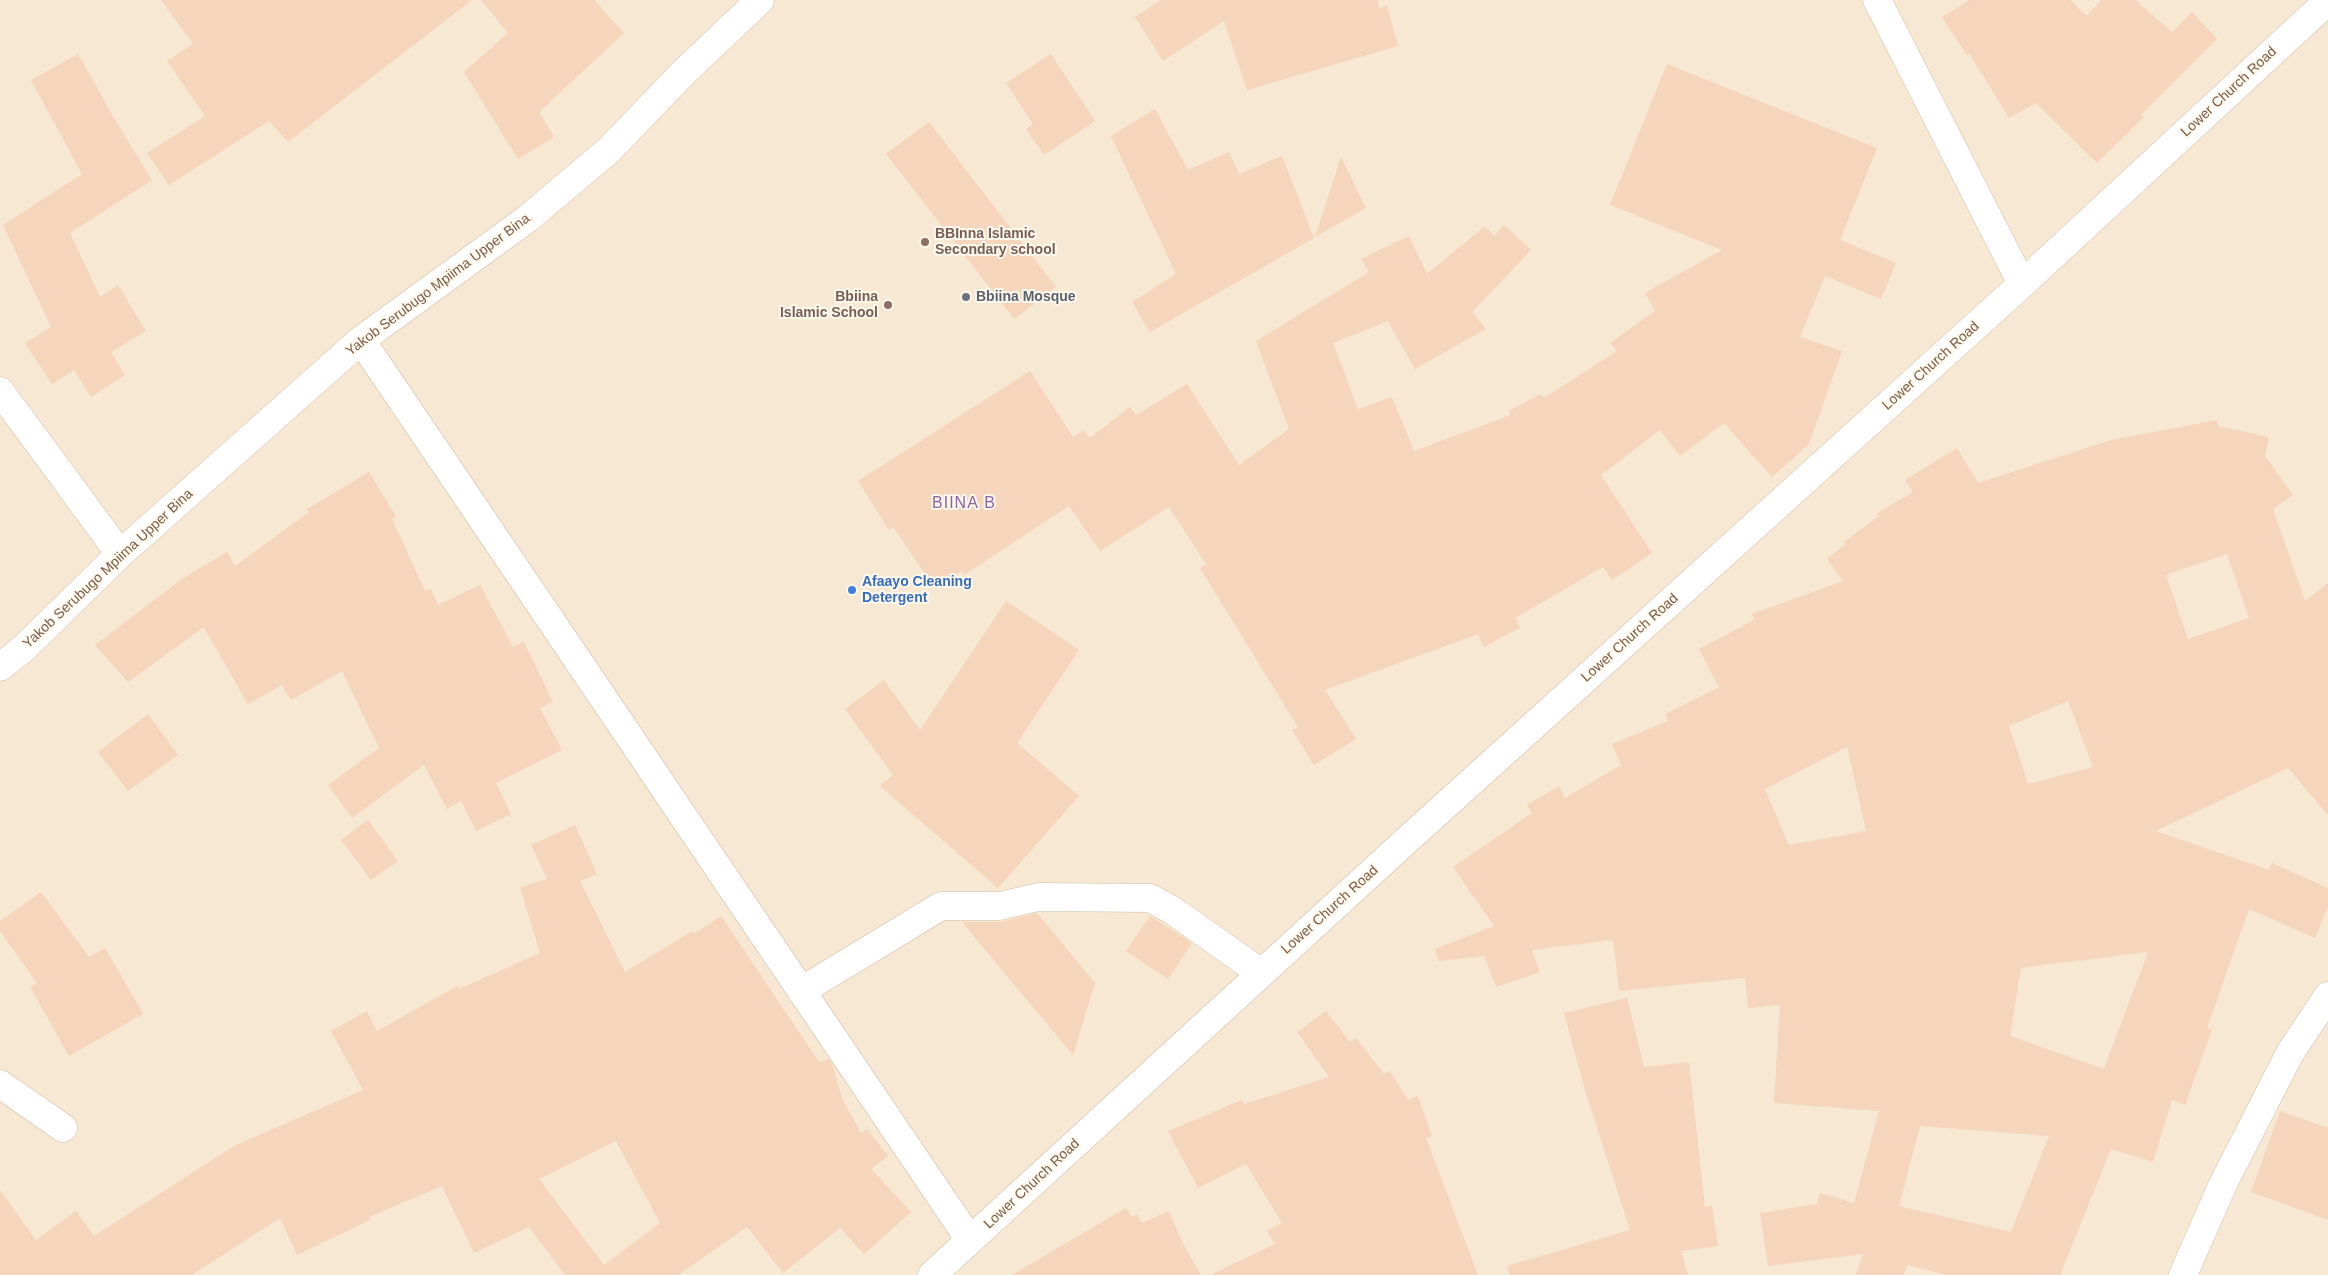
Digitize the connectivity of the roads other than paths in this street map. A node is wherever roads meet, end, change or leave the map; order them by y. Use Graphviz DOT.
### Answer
graph roads {
  1 [pos="760,0"];
  2 [pos="1877,0"];
  3 [pos="2328,1"];
  4 [pos="2022,284"];
  5 [pos="361,340"];
  6 [pos="0,392"];
  7 [pos="120,554"];
  8 [pos="0,667"];
  9 [pos="1261,973"];
  10 [pos="801,991"];
  11 [pos="2328,996"];
  12 [pos="0,1084"];
  13 [pos="63,1128"];
  14 [pos="970,1240"];
  15 [pos="932,1275"];
  16 [pos="2183,1275"];
  1 -- 5 [label="street, Yakob Serubugo Mpiima Upper Bina"];
  2 -- 4 [label="street"];
  3 -- 4 [label="street, Lower Church Road"];
  4 -- 9 [label="street, Lower Church Road"];
  5 -- 7 [label="street, Yakob Serubugo Mpiima Upper Bina"];
  5 -- 10 [label="street"];
  6 -- 7 [label="street"];
  7 -- 8 [label="street, Yakob Serubugo Mpiima Upper Bina"];
  9 -- 10 [label="street"];
  9 -- 14 [label="street, Lower Church Road"];
  10 -- 14 [label="street"];
  11 -- 16 [label="street"];
  12 -- 13 [label="street"];
  14 -- 15 [label="street, Lower Church Road"];
}
